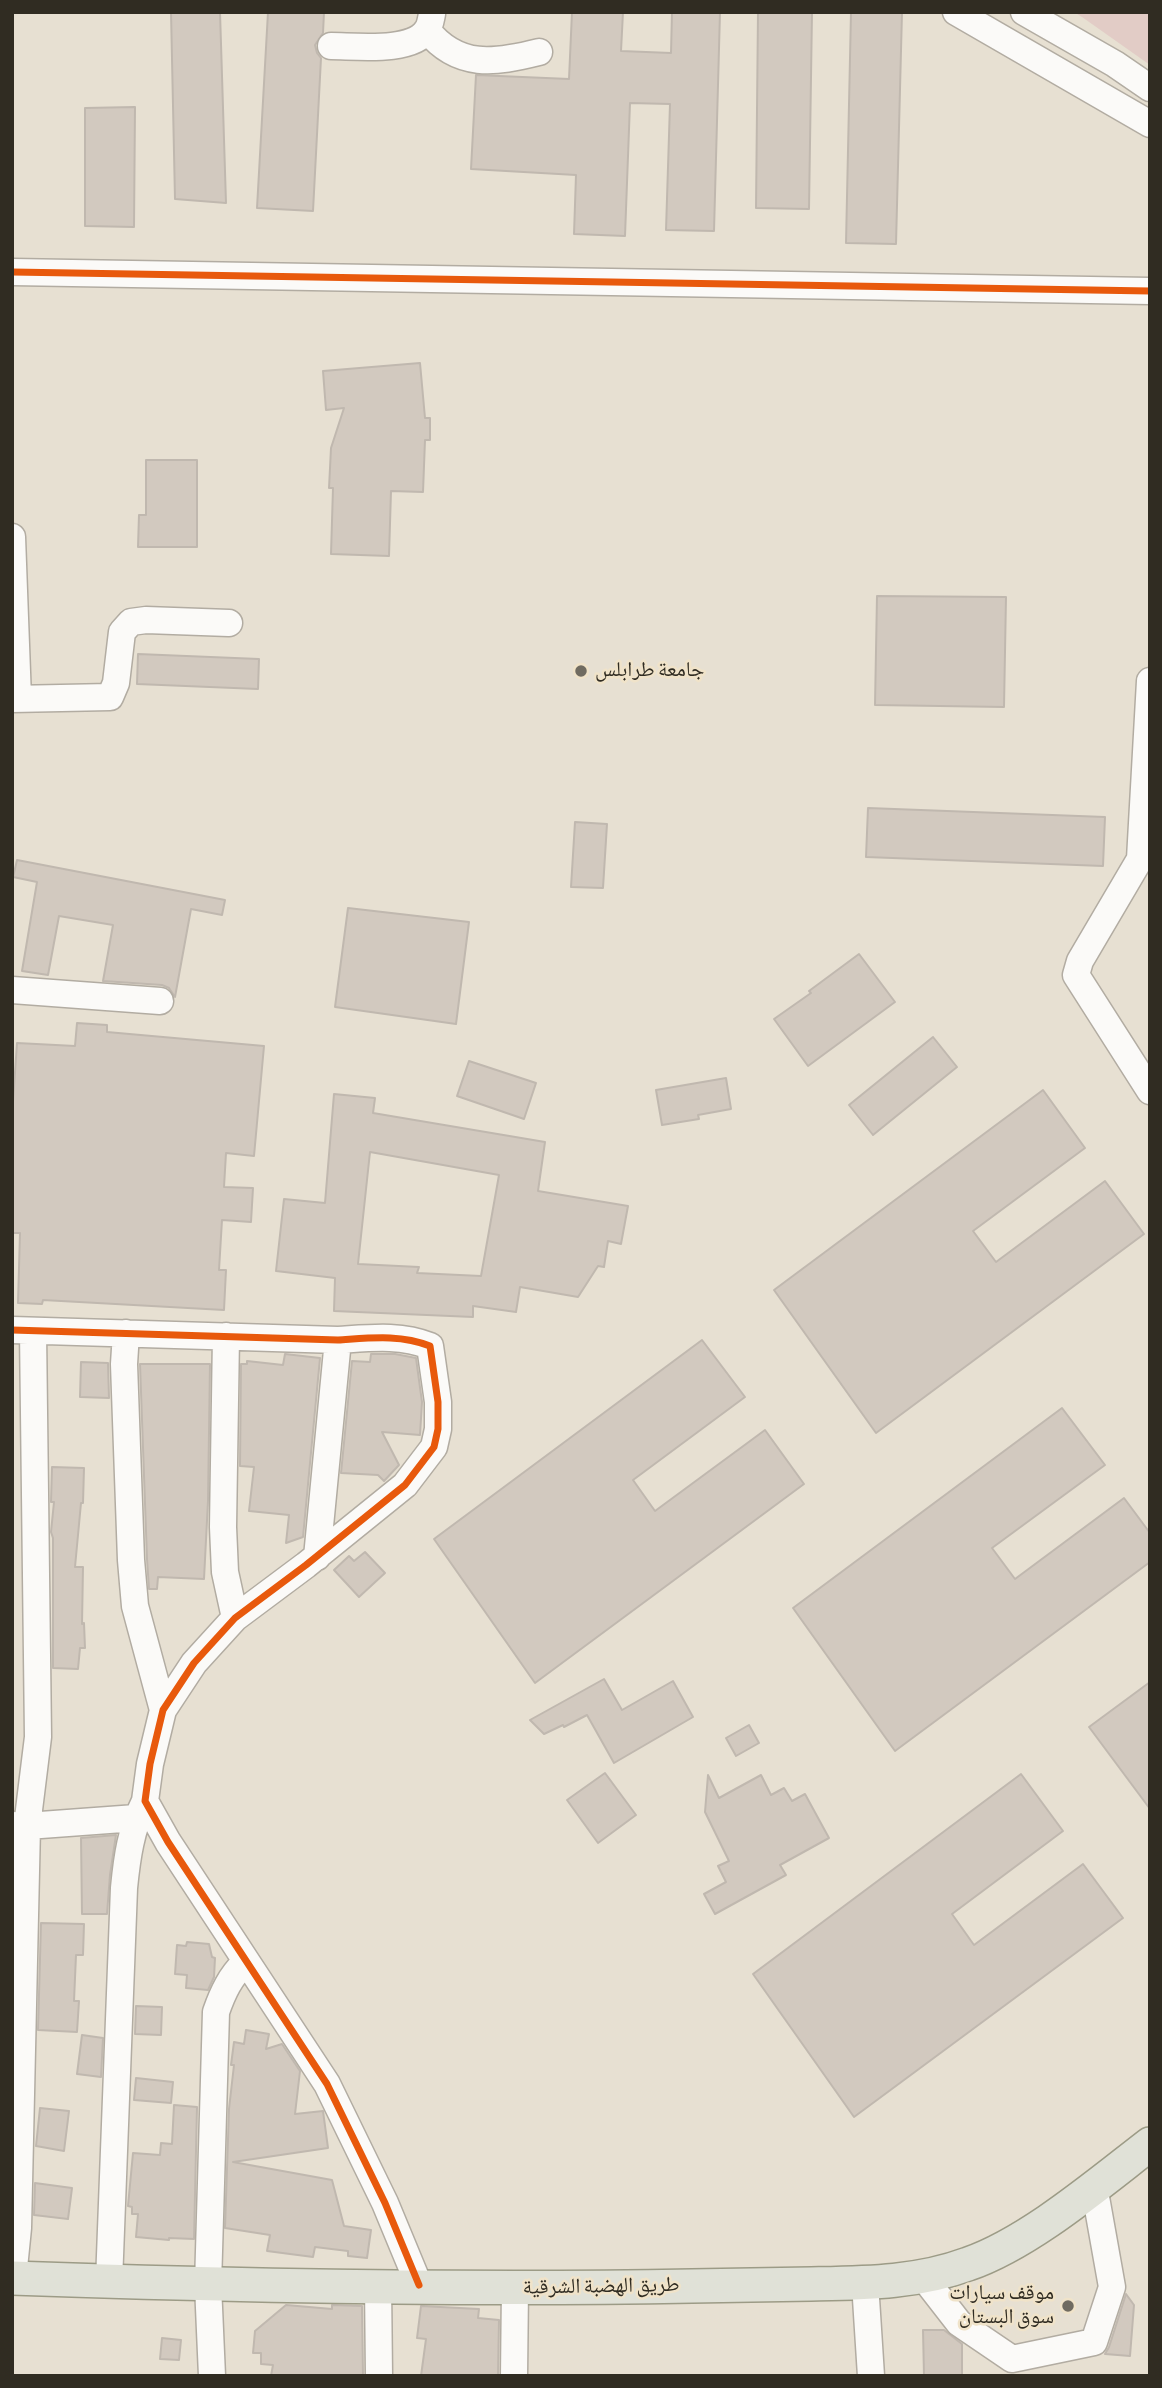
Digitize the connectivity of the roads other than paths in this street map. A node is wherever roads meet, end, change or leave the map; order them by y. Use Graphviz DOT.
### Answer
graph roads {
  1 [pos="956,12"];
  2 [pos="1024,12"];
  3 [pos="430,21"];
  4 [pos="331,46"];
  5 [pos="538,52"];
  6 [pos="1150,88"];
  7 [pos="1150,124"];
  8 [pos="12,272"];
  9 [pos="1150,291"];
  10 [pos="12,537"];
  11 [pos="229,623"];
  12 [pos="1150,681"];
  13 [pos="15,699"];
  14 [pos="12,990"];
  15 [pos="160,1001"];
  16 [pos="1150,1091"];
  17 [pos="22,1330"];
  18 [pos="126,1334"];
  19 [pos="226,1336"];
  20 [pos="338,1340"];
  21 [pos="317,1556"];
  22 [pos="235,1618"];
  23 [pos="163,1710"];
  24 [pos="141,1810"];
  25 [pos="20,1826"];
  26 [pos="246,1961"];
  27 [pos="1150,2144"];
  28 [pos="1094,2186"];
  29 [pos="13,2278"];
  30 [pos="924,2278"];
  31 [pos="110,2282"];
  32 [pos="865,2283"];
  33 [pos="208,2285"];
  34 [pos="378,2285"];
  35 [pos="419,2285"];
  36 [pos="515,2288"];
  37 [pos="212,2376"];
  38 [pos="379,2376"];
  39 [pos="514,2376"];
  40 [pos="871,2376"];
  1 -- 7 [label="street"];
  2 -- 6 [label="street"];
  3 -- 4 [label="street"];
  3 -- 5 [label="street"];
  8 -- 9 [label="street"];
  10 -- 13 [label="street"];
  11 -- 13 [label="street"];
  12 -- 16 [label="street"];
  14 -- 15 [label="street"];
  17 -- 18 [label="street"];
  17 -- 25 [label="street"];
  18 -- 19 [label="street"];
  18 -- 23 [label="street"];
  19 -- 20 [label="street"];
  19 -- 22 [label="street"];
  20 -- 21 [label="street"];
  20 -- 21 [label="street"];
  21 -- 22 [label="street"];
  22 -- 23 [label="street"];
  23 -- 24 [label="street"];
  24 -- 25 [label="street"];
  24 -- 26 [label="street"];
  24 -- 31 [label="street"];
  25 -- 29 [label="street"];
  26 -- 33 [label="street"];
  26 -- 35 [label="street"];
  27 -- 28 [label="main road, طريق الهضبة الشرقية"];
  28 -- 30 [label="main road, طريق الهضبة الشرقية"];
  28 -- 30 [label="street"];
  29 -- 31 [label="main road, طريق الهضبة الشرقية"];
  30 -- 32 [label="main road, طريق الهضبة الشرقية"];
  31 -- 33 [label="main road, طريق الهضبة الشرقية"];
  32 -- 36 [label="main road, طريق الهضبة الشرقية"];
  32 -- 40 [label="street"];
  33 -- 34 [label="main road, طريق الهضبة الشرقية"];
  33 -- 37 [label="street"];
  34 -- 35 [label="main road, طريق الهضبة الشرقية"];
  34 -- 38 [label="street"];
  35 -- 36 [label="main road, طريق الهضبة الشرقية"];
  36 -- 39 [label="street"];
}
